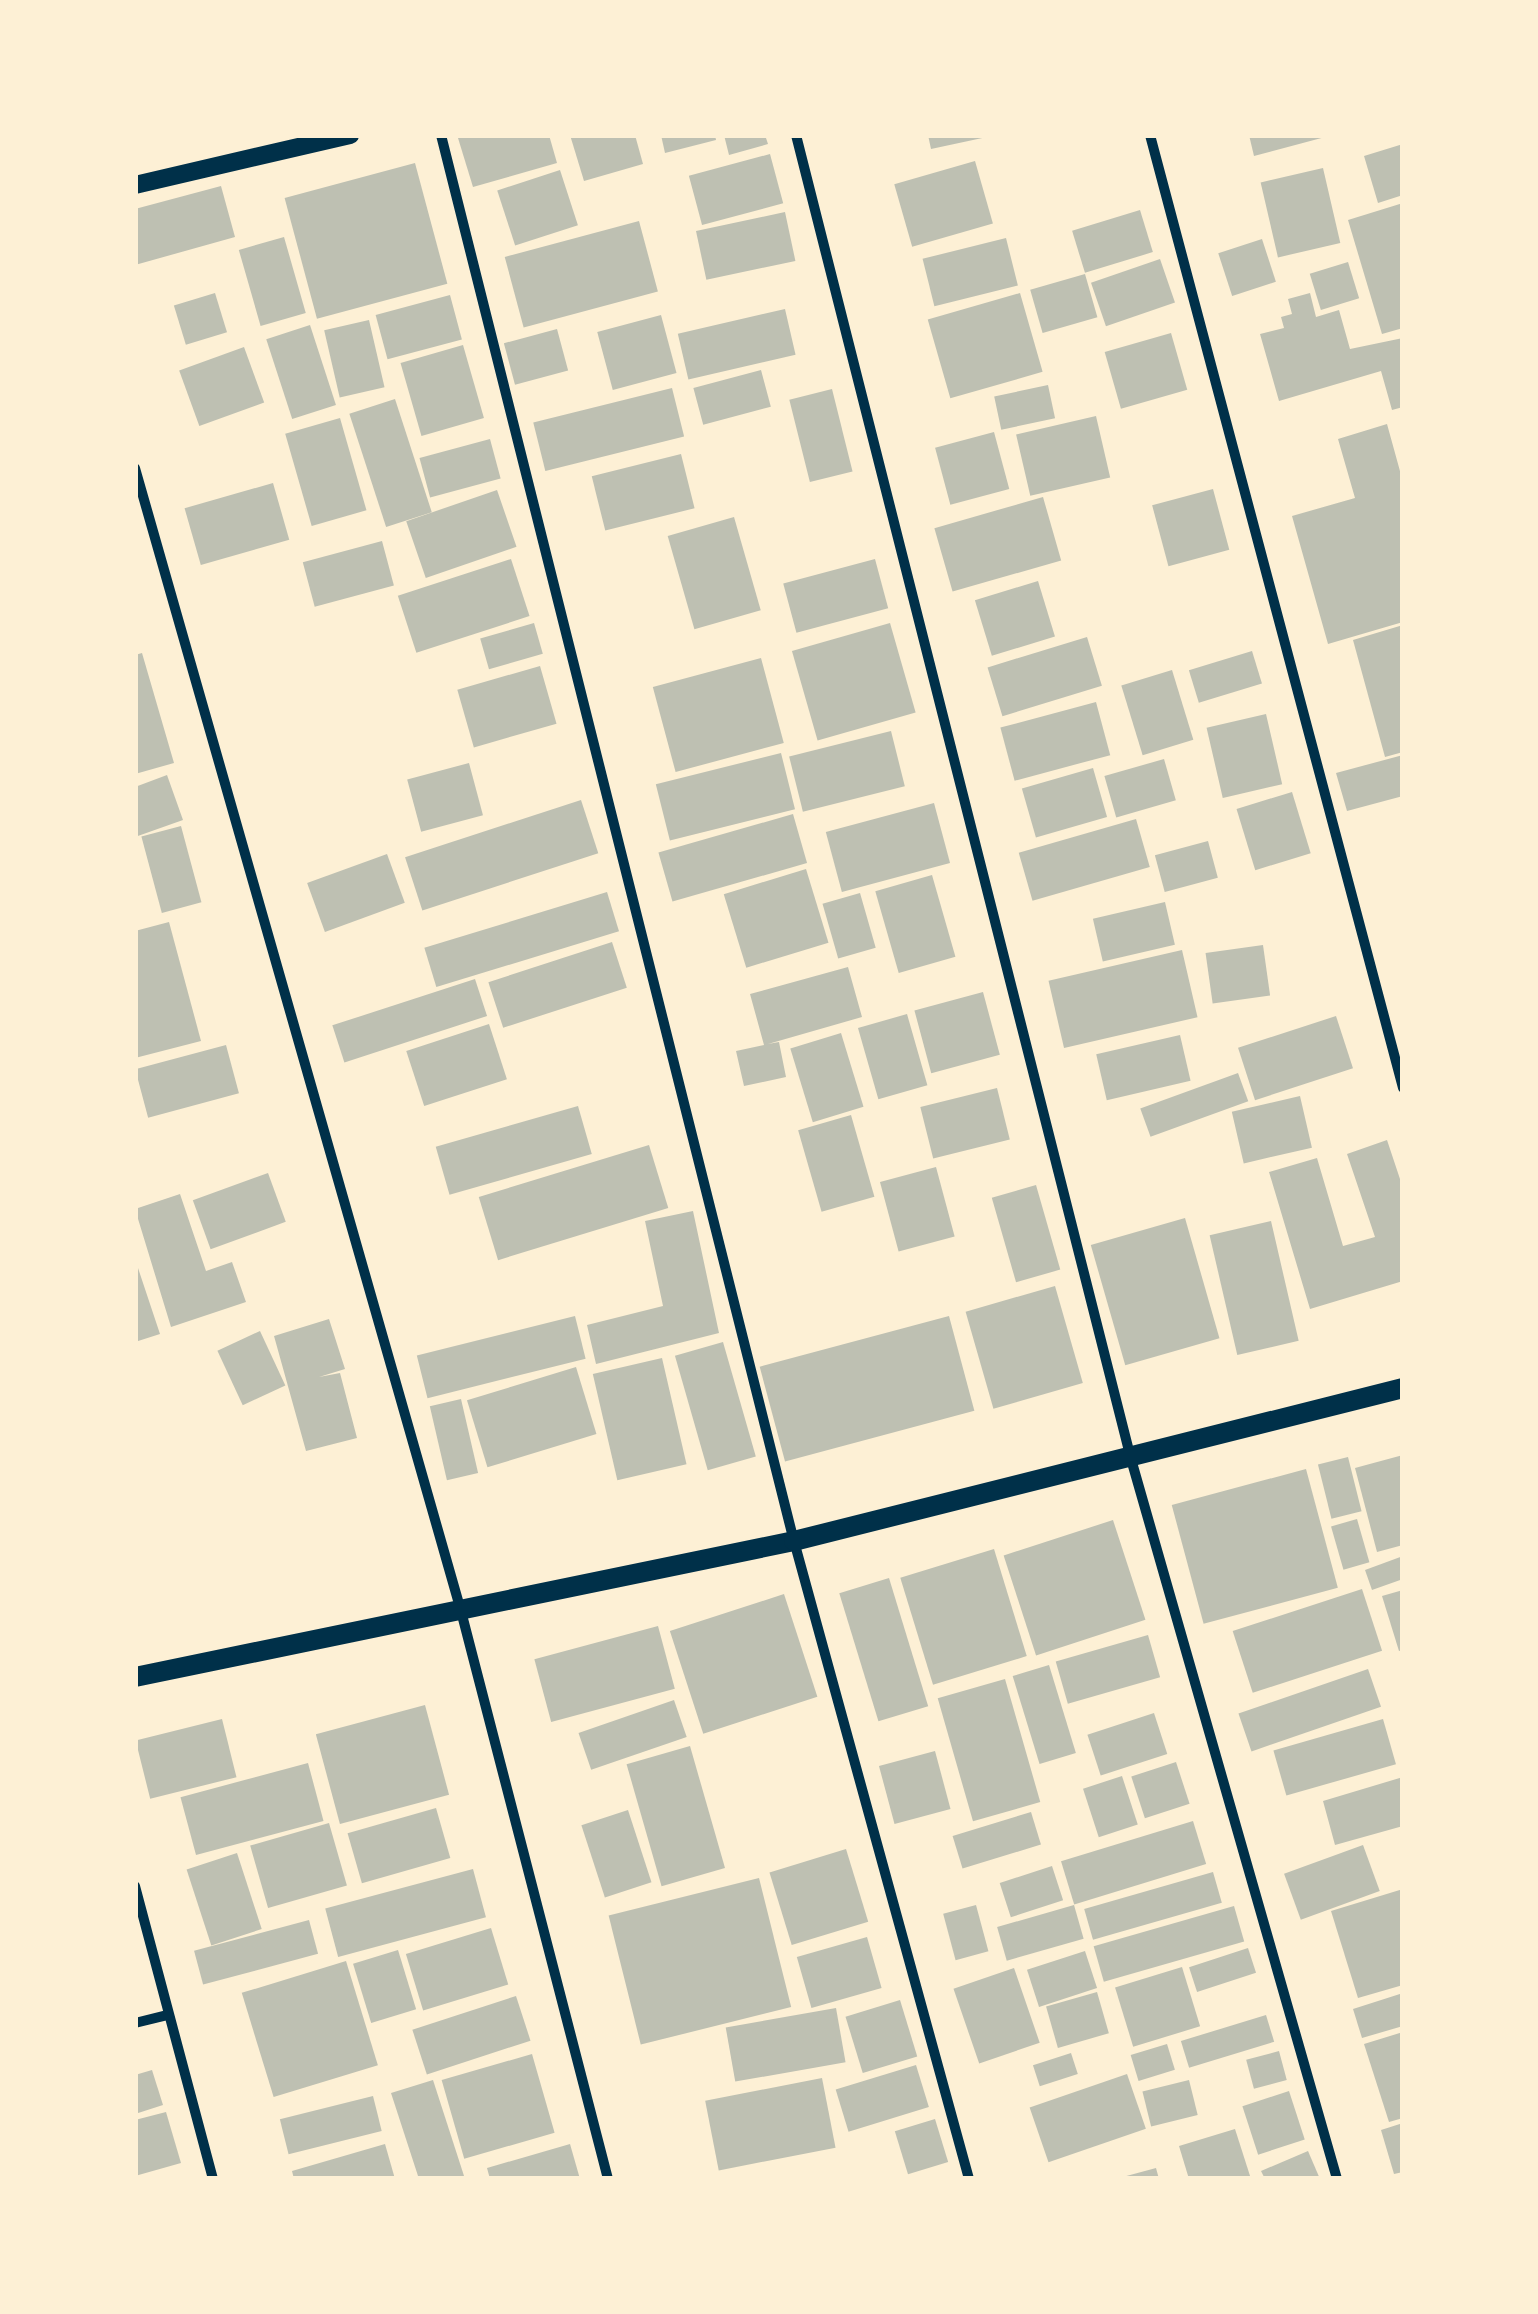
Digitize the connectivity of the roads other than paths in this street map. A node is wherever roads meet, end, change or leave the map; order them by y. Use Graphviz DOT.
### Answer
graph roads {
  1 [pos="350,135"];
  2 [pos="441,135"];
  3 [pos="796,135"];
  4 [pos="1150,135"];
  5 [pos="135,186"];
  6 [pos="135,468"];
  7 [pos="1403,1088"];
  8 [pos="1403,1388"];
  9 [pos="1131,1459"];
  10 [pos="794,1540"];
  11 [pos="461,1611"];
  12 [pos="135,1676"];
  13 [pos="135,1886"];
  14 [pos="168,2014"];
  15 [pos="135,2022"];
  16 [pos="213,2179"];
  17 [pos="608,2179"];
  18 [pos="968,2179"];
  19 [pos="1337,2179"];
  1 -- 5 [label="street"];
  2 -- 10 [label="street"];
  3 -- 9 [label="street"];
  4 -- 7 [label="street"];
  6 -- 11 [label="street"];
  8 -- 9 [label="main road"];
  9 -- 10 [label="main road"];
  9 -- 19 [label="street"];
  10 -- 11 [label="main road"];
  10 -- 18 [label="street"];
  11 -- 12 [label="main road"];
  11 -- 17 [label="street"];
  13 -- 14 [label="street"];
  14 -- 15 [label="street"];
  14 -- 16 [label="street"];
}
